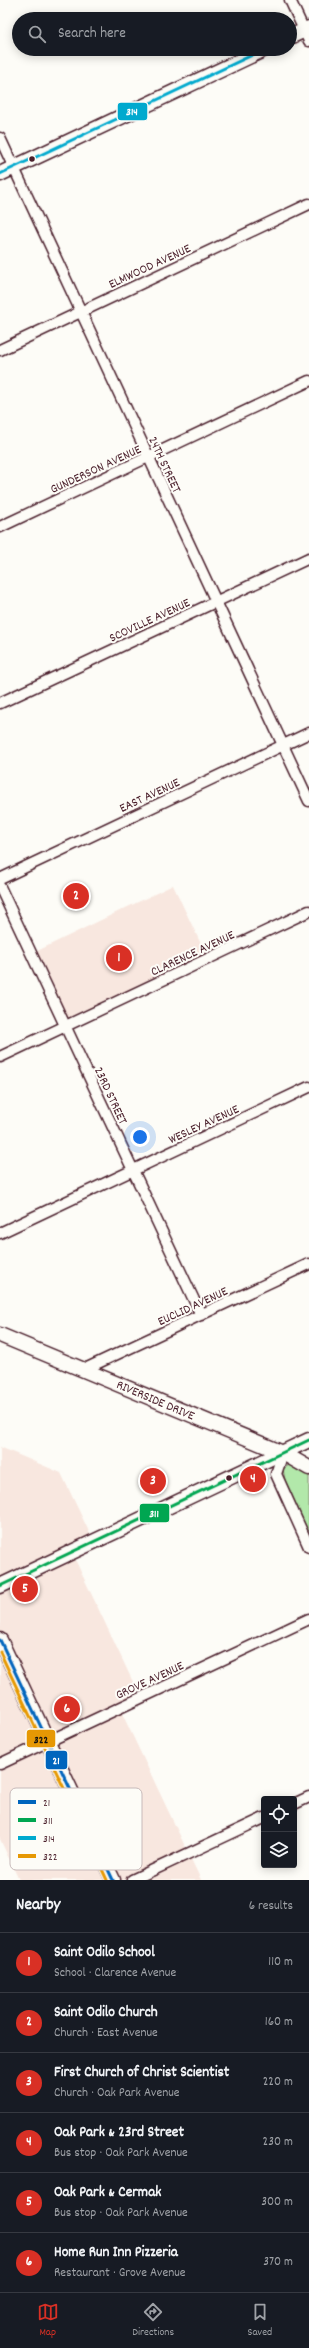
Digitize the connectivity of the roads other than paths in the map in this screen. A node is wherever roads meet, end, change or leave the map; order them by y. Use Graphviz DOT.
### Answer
graph roads {
  1 [pos="290,0"];
  2 [pos="296,12"];
  3 [pos="297,14"];
  4 [pos="307,33"];
  5 [pos="297,35"];
  6 [pos="250,56"];
  7 [pos="0,138"];
  8 [pos="14,167"];
  9 [pos="0,174"];
  10 [pos="309,204"];
  11 [pos="81,312"];
  12 [pos="0,350"];
  13 [pos="309,381"];
  14 [pos="148,457"];
  15 [pos="0,527"];
  16 [pos="309,558"];
  17 [pos="216,602"];
  18 [pos="0,703"];
  19 [pos="309,733"];
  20 [pos="283,745"];
  21 [pos="309,801"];
  22 [pos="0,879"];
  23 [pos="0,887"];
  24 [pos="309,911"];
  25 [pos="65,1026"];
  26 [pos="0,1057"];
  27 [pos="309,1087"];
  28 [pos="133,1170"];
  29 [pos="0,1233"];
  30 [pos="309,1264"];
  31 [pos="201,1315"];
  32 [pos="0,1335"];
  33 [pos="85,1369"];
  34 [pos="309,1440"];
  35 [pos="283,1452"];
  36 [pos="309,1468"];
  37 [pos="309,1547"];
  38 [pos="0,1586"];
  39 [pos="309,1619"];
  40 [pos="0,1640"];
  41 [pos="48,1741"];
  42 [pos="0,1764"];
  43 [pos="70,1788"];
  44 [pos="309,1797"];
  45 [pos="297,1803"];
  46 [pos="261,1819"];
  47 [pos="108,1870"];
  48 [pos="113,1880"];
  49 [pos="132,1880"];
  1 -- 2 [label="street"];
  3 -- 4 [label="street"];
  4 -- 5 [label="street"];
  6 -- 8 [label="street"];
  7 -- 8 [label="street, 24TH STREET"];
  8 -- 9 [label="street"];
  8 -- 11 [label="street, 24TH STREET"];
  10 -- 11 [label="street, ELMWOOD AVENUE"];
  11 -- 12 [label="street, ELMWOOD AVENUE"];
  11 -- 14 [label="street, 24TH STREET"];
  13 -- 14 [label="street, GUNDERSON AVENUE"];
  14 -- 15 [label="street, GUNDERSON AVENUE"];
  14 -- 17 [label="street, 24TH STREET"];
  16 -- 17 [label="street, SCOVILLE AVENUE"];
  17 -- 18 [label="street, SCOVILLE AVENUE"];
  17 -- 20 [label="street, 24TH STREET"];
  19 -- 20 [label="street, EAST AVENUE"];
  20 -- 21 [label="street, 24TH STREET"];
  20 -- 22 [label="street, EAST AVENUE"];
  23 -- 25 [label="street, 23RD STREET"];
  24 -- 25 [label="street, CLARENCE AVENUE"];
  25 -- 26 [label="street, CLARENCE AVENUE"];
  25 -- 28 [label="street, 23RD STREET"];
  27 -- 28 [label="street, WESLEY AVENUE"];
  28 -- 29 [label="street, WESLEY AVENUE"];
  28 -- 31 [label="street, 23RD STREET"];
  30 -- 31 [label="street, EUCLID AVENUE"];
  31 -- 33 [label="street, EUCLID AVENUE"];
  32 -- 33 [label="street, RIVERSIDE DRIVE"];
  33 -- 35 [label="street, RIVERSIDE DRIVE"];
  34 -- 35 [label="street"];
  35 -- 36 [label="street, RIVERSIDE DRIVE"];
  35 -- 37 [label="street"];
  35 -- 38 [label="street"];
  39 -- 41 [label="street, GROVE AVENUE"];
  40 -- 41 [label="street"];
  41 -- 42 [label="street, GROVE AVENUE"];
  41 -- 43 [label="street"];
  44 -- 45 [label="street"];
  46 -- 49 [label="street"];
  47 -- 48 [label="street"];
}
